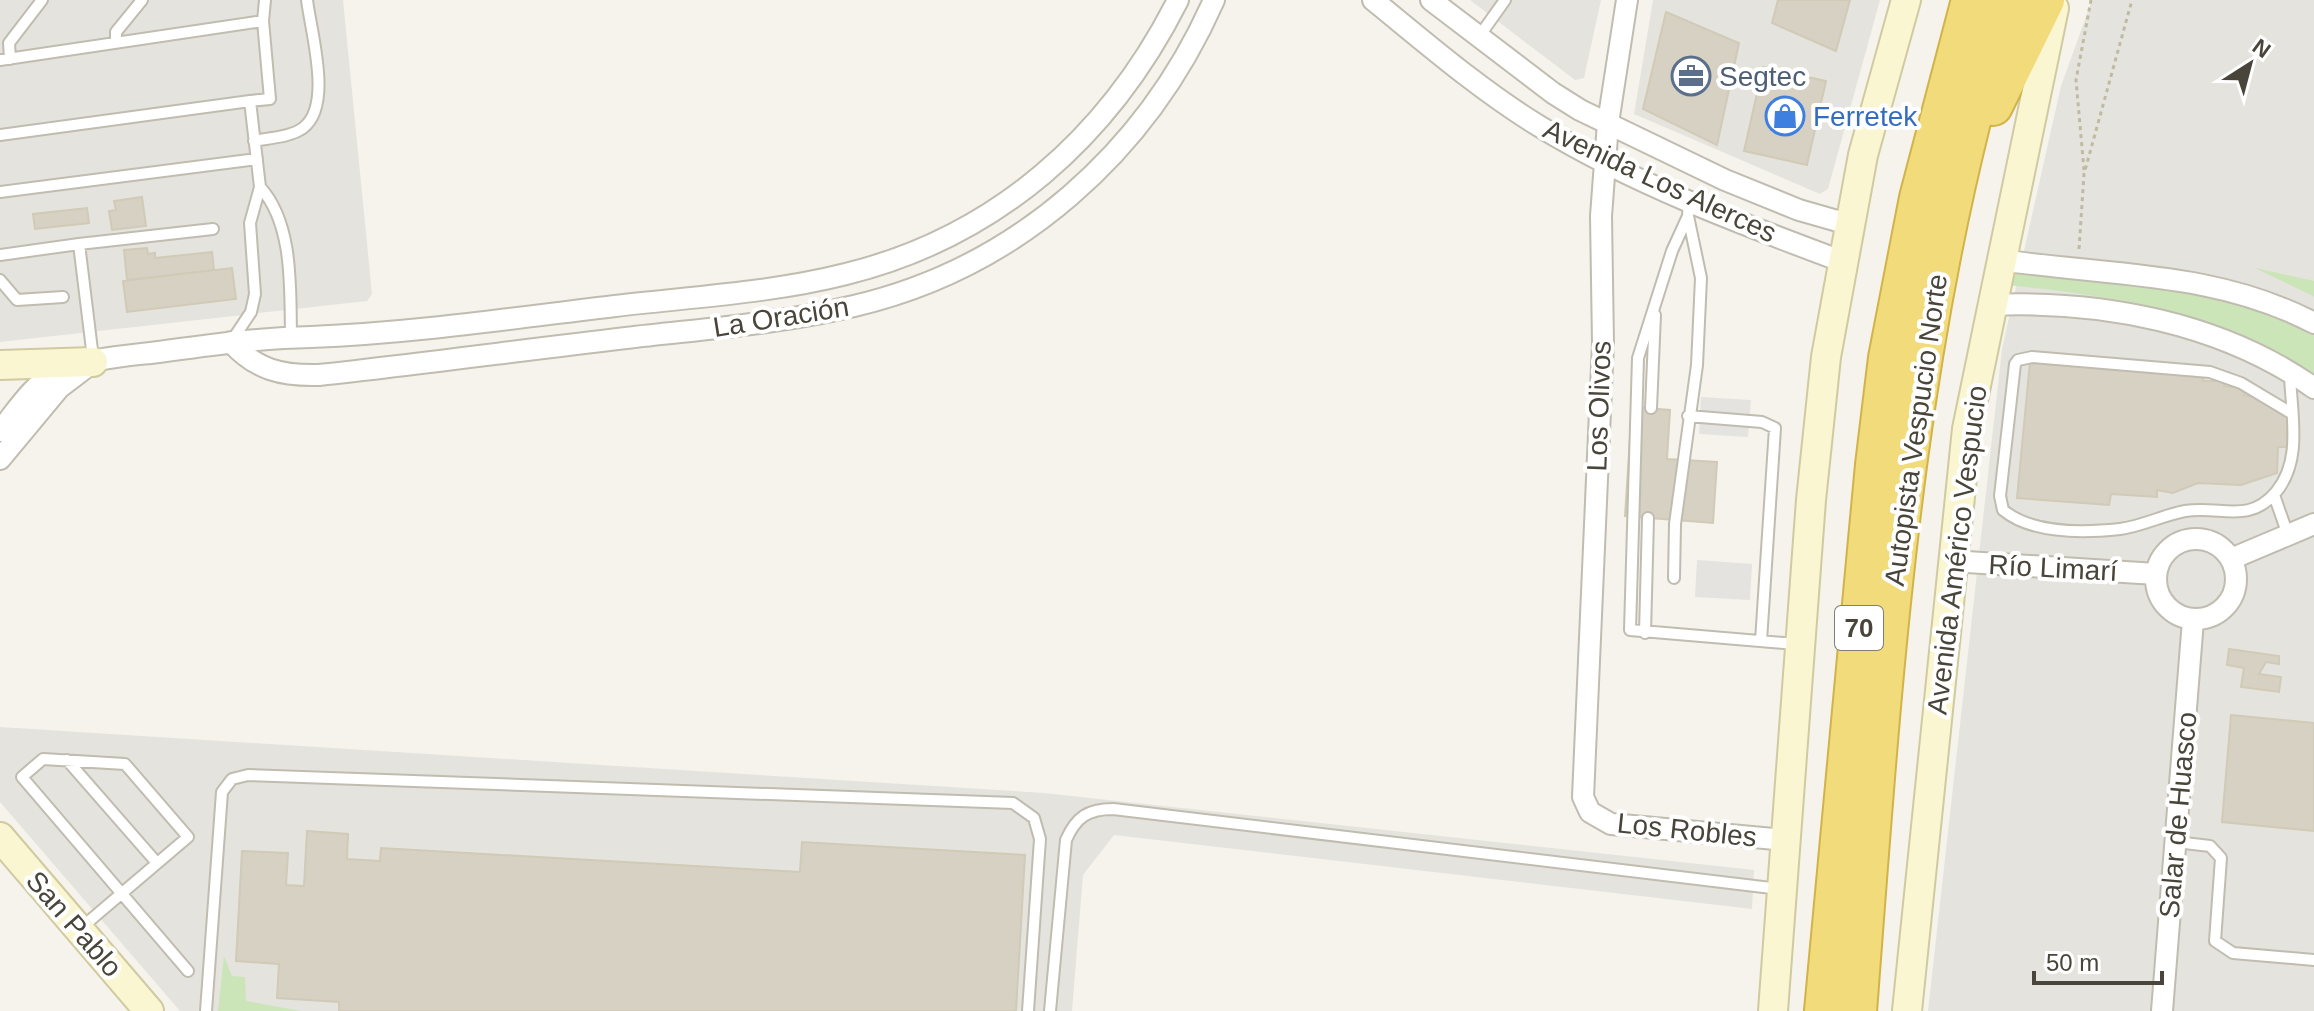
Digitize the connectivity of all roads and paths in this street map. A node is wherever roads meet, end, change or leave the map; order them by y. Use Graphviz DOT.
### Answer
graph roads {
  1 [pos="42,0"];
  2 [pos="142,0"];
  3 [pos="265,0"];
  4 [pos="307,0"];
  5 [pos="1178,0"];
  6 [pos="1214,0"];
  7 [pos="1373,0"];
  8 [pos="1431,0"];
  9 [pos="1505,0"];
  10 [pos="1627,0"];
  11 [pos="1906,0"];
  12 [pos="1971,0"];
  13 [pos="2005,0"];
  14 [pos="2045,0"];
  15 [pos="2057,0"];
  16 [pos="2091,0"];
  17 [pos="2132,0"];
  18 [pos="263,21"];
  19 [pos="1478,38"];
  20 [pos="116,43"];
  21 [pos="5,60"];
  22 [pos="250,101"];
  23 [pos="1608,123"];
  24 [pos="0,135"];
  25 [pos="254,141"];
  26 [pos="257,159"];
  27 [pos="1605,161"];
  28 [pos="2084,174"];
  29 [pos="260,187"];
  30 [pos="0,192"];
  31 [pos="1688,208"];
  32 [pos="1848,224"];
  33 [pos="213,229"];
  34 [pos="1944,231"];
  35 [pos="79,244"];
  36 [pos="0,255"];
  37 [pos="2001,260"];
  38 [pos="1841,261"];
  39 [pos="2079,268"];
  40 [pos="0,280"];
  41 [pos="814,281"];
  42 [pos="63,297"];
  43 [pos="1656,297"];
  44 [pos="1991,305"];
  45 [pos="819,314"];
  46 [pos="2314,323"];
  47 [pos="291,337"];
  48 [pos="231,342"];
  49 [pos="93,362"];
  50 [pos="0,365"];
  51 [pos="2290,372"];
  52 [pos="2314,388"];
  53 [pos="1651,408"];
  54 [pos="2291,413"];
  55 [pos="1688,416"];
  56 [pos="0,431"];
  57 [pos="0,459"];
  58 [pos="2274,495"];
  59 [pos="1648,518"];
  60 [pos="2314,524"];
  61 [pos="2288,535"];
  62 [pos="2231,559"];
  63 [pos="1951,561"];
  64 [pos="2156,574"];
  65 [pos="1674,578"];
  66 [pos="2193,620"];
  67 [pos="1645,633"];
  68 [pos="1761,641"];
  69 [pos="1802,644"];
  70 [pos="67,760"];
  71 [pos="1590,812"];
  72 [pos="0,837"];
  73 [pos="1786,840"];
  74 [pos="2176,842"];
  75 [pos="157,863"];
  76 [pos="1782,889"];
  77 [pos="122,892"];
  78 [pos="78,930"];
  79 [pos="2314,960"];
  80 [pos="188,971"];
  81 [pos="149,1011"];
  82 [pos="206,1011"];
  83 [pos="1028,1011"];
  84 [pos="1050,1011"];
  85 [pos="1773,1011"];
  86 [pos="1824,1011"];
  87 [pos="1857,1011"];
  88 [pos="1907,1011"];
  89 [pos="2162,1011"];
  1 -- 21 [label="lane"];
  2 -- 20 [label="lane"];
  3 -- 18 [label="lane"];
  4 -- 25 [label="lane"];
  5 -- 41 [label="street, La Oración"];
  6 -- 45 [label="street, La Oración"];
  7 -- 27 [label="street, Avenida Los Alerces"];
  8 -- 19 [label="street, Avenida Los Alerces"];
  9 -- 19 [label="lane"];
  10 -- 23 [label="street, Los Olivos"];
  11 -- 32 [label="main road"];
  12 -- 86 [label="highway, Autopista Vespucio Norte / 70"];
  13 -- 34 [label="highway, Autopista Vespucio Norte / 70"];
  14 -- 34 [label="highway"];
  15 -- 37 [label="main road, Avenida Américo Vespucio"];
  16 -- 28 [label="path"];
  17 -- 28 [label="path"];
  18 -- 20 [label="lane"];
  18 -- 22 [label="lane"];
  19 -- 23 [label="street, Avenida Los Alerces"];
  20 -- 21 [label="lane"];
  22 -- 24 [label="lane"];
  22 -- 25 [label="lane"];
  23 -- 27 [label="street, Los Olivos"];
  23 -- 32 [label="street, Avenida Los Alerces"];
  25 -- 26 [label="lane"];
  26 -- 29 [label="lane"];
  26 -- 30 [label="lane"];
  27 -- 31 [label="street, Avenida Los Alerces"];
  27 -- 71 [label="street, Los Olivos"];
  28 -- 39 [label="path"];
  29 -- 47 [label="lane"];
  29 -- 48 [label="lane"];
  31 -- 38 [label="street, Avenida Los Alerces"];
  31 -- 43 [label="lane"];
  31 -- 55 [label="lane"];
  32 -- 38 [label="main road"];
  33 -- 35 [label="lane"];
  34 -- 87 [label="highway, Autopista Vespucio Norte / 70"];
  35 -- 36 [label="lane"];
  35 -- 49 [label="lane"];
  37 -- 39 [label="street"];
  37 -- 44 [label="main road, Avenida Américo Vespucio"];
  38 -- 69 [label="main road"];
  39 -- 46 [label="street"];
  40 -- 42 [label="lane"];
  41 -- 45 [label="street"];
  41 -- 47 [label="street, La Oración"];
  43 -- 53 [label="lane"];
  43 -- 67 [label="lane"];
  44 -- 51 [label="street"];
  44 -- 63 [label="main road, Avenida Américo Vespucio"];
  45 -- 48 [label="street, La Oración"];
  47 -- 48 [label="street, La Oración"];
  48 -- 49 [label="street, La Oración"];
  49 -- 50 [label="main road"];
  49 -- 56 [label="street, La Oración"];
  49 -- 57 [label="street"];
  51 -- 52 [label="street"];
  51 -- 54 [label="lane"];
  54 -- 58 [label="lane"];
  54 -- 58 [label="lane"];
  55 -- 65 [label="lane"];
  55 -- 68 [label="lane"];
  58 -- 61 [label="lane"];
  59 -- 67 [label="lane"];
  60 -- 61 [label="street"];
  61 -- 62 [label="street"];
  62 -- 64 [label="street"];
  62 -- 66 [label="street"];
  63 -- 64 [label="street, Río Limarí"];
  63 -- 88 [label="main road, Avenida Américo Vespucio"];
  64 -- 66 [label="street"];
  66 -- 74 [label="street, Salar de Huasco"];
  67 -- 68 [label="lane"];
  68 -- 69 [label="lane"];
  69 -- 73 [label="main road"];
  70 -- 75 [label="lane"];
  70 -- 75 [label="lane"];
  70 -- 77 [label="lane"];
  71 -- 73 [label="street, Los Robles"];
  72 -- 78 [label="main road, San Pablo"];
  73 -- 76 [label="main road"];
  74 -- 79 [label="lane"];
  74 -- 89 [label="street, Salar de Huasco"];
  75 -- 77 [label="lane"];
  76 -- 84 [label="lane"];
  76 -- 85 [label="main road"];
  77 -- 78 [label="lane"];
  77 -- 80 [label="lane"];
  78 -- 81 [label="main road, San Pablo"];
  82 -- 83 [label="lane"];
}
